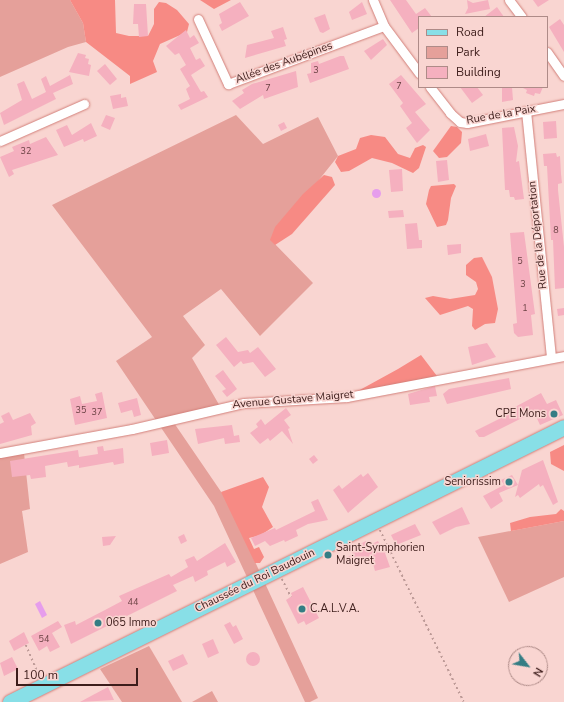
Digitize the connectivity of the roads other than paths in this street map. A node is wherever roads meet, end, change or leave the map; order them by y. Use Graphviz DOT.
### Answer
graph roads {
  1 [pos="373,0"];
  2 [pos="509,0"];
  3 [pos="521,16"];
  4 [pos="198,19"];
  5 [pos="384,26"];
  6 [pos="548,53"];
  7 [pos="561,66"];
  8 [pos="418,72"];
  9 [pos="564,76"];
  10 [pos="431,88"];
  11 [pos="84,104"];
  12 [pos="564,104"];
  13 [pos="526,111"];
  14 [pos="0,141"];
  15 [pos="564,356"];
  16 [pos="550,358"];
  17 [pos="564,428"];
  18 [pos="0,453"];
  19 [pos="10,702"];
  1 -- 5 [label="street"];
  2 -- 3 [label="street"];
  4 -- 5 [label="street, Allée des Aubépines"];
  5 -- 8 [label="street"];
  6 -- 7 [label="street"];
  7 -- 9 [label="street"];
  10 -- 13 [label="street, Rue de la Paix"];
  11 -- 14 [label="street"];
  12 -- 13 [label="street, Rue de la Paix"];
  13 -- 16 [label="street, Rue de la Déportation"];
  15 -- 16 [label="street, Avenue Gustave Maigret"];
  16 -- 18 [label="street, Avenue Gustave Maigret"];
  17 -- 19 [label="main road, Chaussée du Roi Baudouin"];
}
